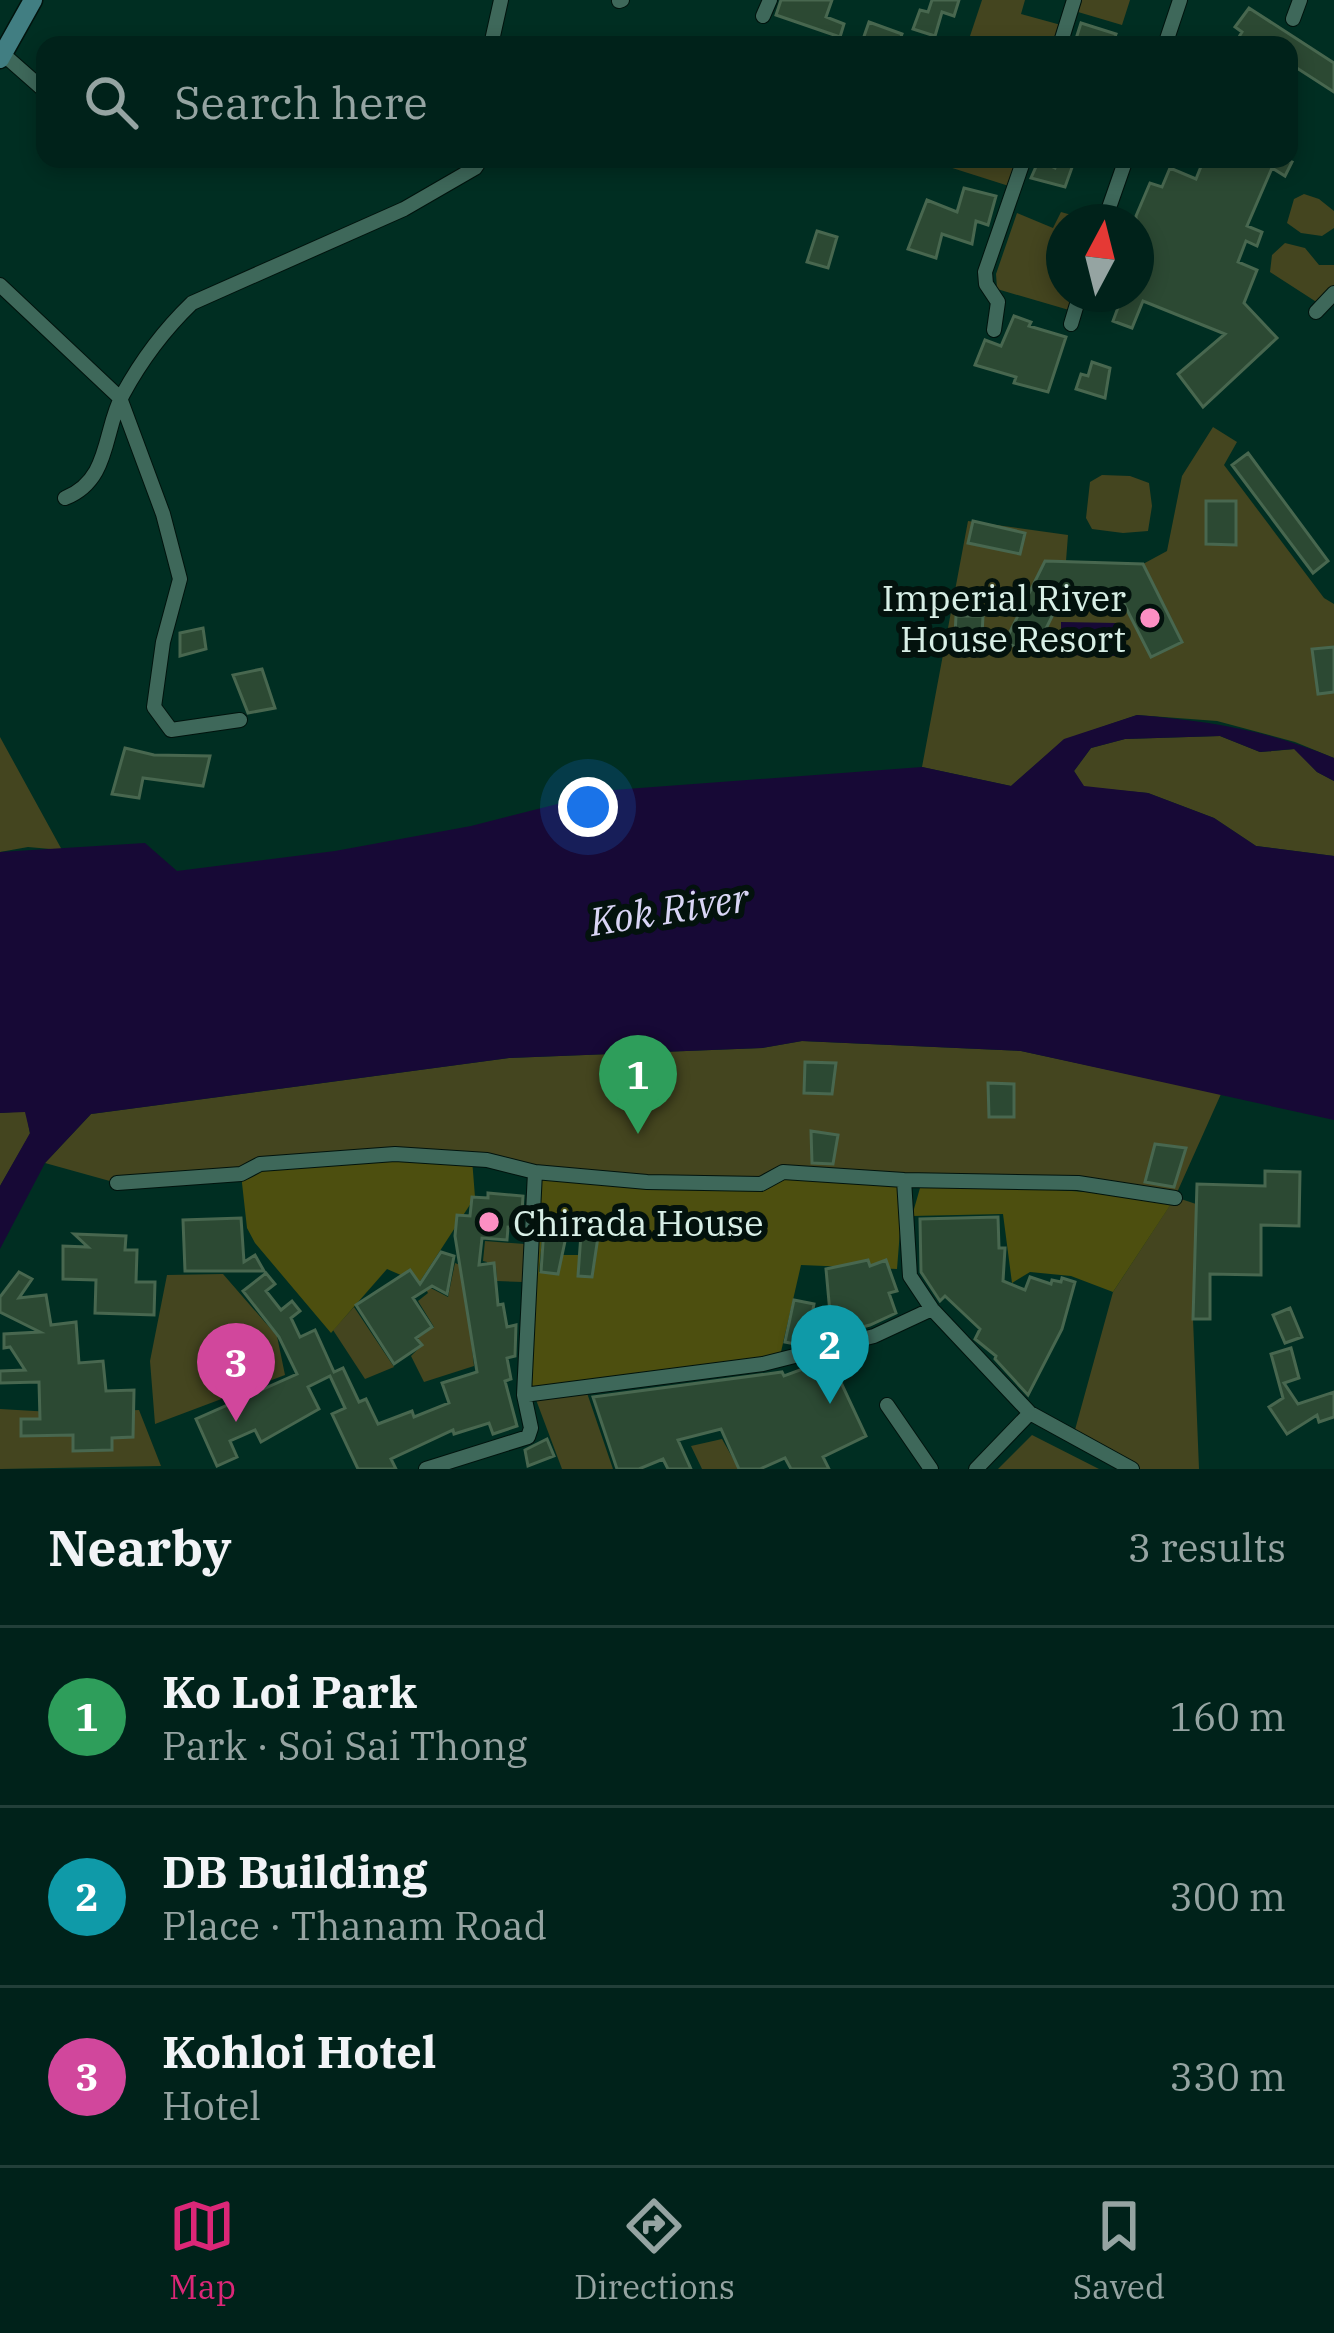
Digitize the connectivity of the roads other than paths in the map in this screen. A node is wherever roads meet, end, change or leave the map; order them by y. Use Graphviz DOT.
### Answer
graph roads {
  1 [pos="33,0"];
  2 [pos="501,0"];
  3 [pos="770,0"];
  4 [pos="1074,0"];
  5 [pos="1180,0"];
  6 [pos="1300,0"];
  7 [pos="764,16"];
  8 [pos="1293,20"];
  9 [pos="493,36"];
  10 [pos="1063,36"];
  11 [pos="1168,36"];
  12 [pos="1,57"];
  13 [pos="36,84"];
  14 [pos="475,168"];
  15 [pos="1021,168"];
  16 [pos="1123,168"];
  17 [pos="1110,204"];
  18 [pos="0,285"];
  19 [pos="1334,293"];
  20 [pos="1074,312"];
  21 [pos="1316,312"];
  22 [pos="1070,324"];
  23 [pos="994,330"];
  24 [pos="120,398"];
  25 [pos="65,498"];
  26 [pos="240,720"];
  27 [pos="535,1172"];
  28 [pos="904,1180"];
  29 [pos="117,1183"];
  30 [pos="1175,1198"];
  31 [pos="932,1309"];
  32 [pos="524,1395"];
  33 [pos="887,1406"];
  34 [pos="1030,1413"];
  35 [pos="426,1469"];
  36 [pos="931,1469"];
  37 [pos="976,1469"];
  38 [pos="1132,1469"];
  1 -- 12 [label="main road"];
  2 -- 9 [label="street"];
  3 -- 7 [label="street"];
  4 -- 10 [label="street"];
  5 -- 11 [label="street"];
  6 -- 8 [label="street"];
  12 -- 13 [label="street"];
  14 -- 24 [label="street"];
  15 -- 23 [label="street"];
  16 -- 17 [label="street"];
  18 -- 24 [label="street"];
  19 -- 21 [label="street"];
  20 -- 22 [label="street"];
  24 -- 25 [label="street"];
  24 -- 26 [label="street"];
  27 -- 28 [label="street"];
  27 -- 29 [label="street"];
  27 -- 32 [label="street"];
  28 -- 30 [label="street"];
  28 -- 31 [label="street"];
  31 -- 32 [label="street"];
  31 -- 34 [label="street"];
  32 -- 35 [label="street"];
  33 -- 36 [label="street"];
  34 -- 37 [label="street"];
  34 -- 38 [label="street"];
}
